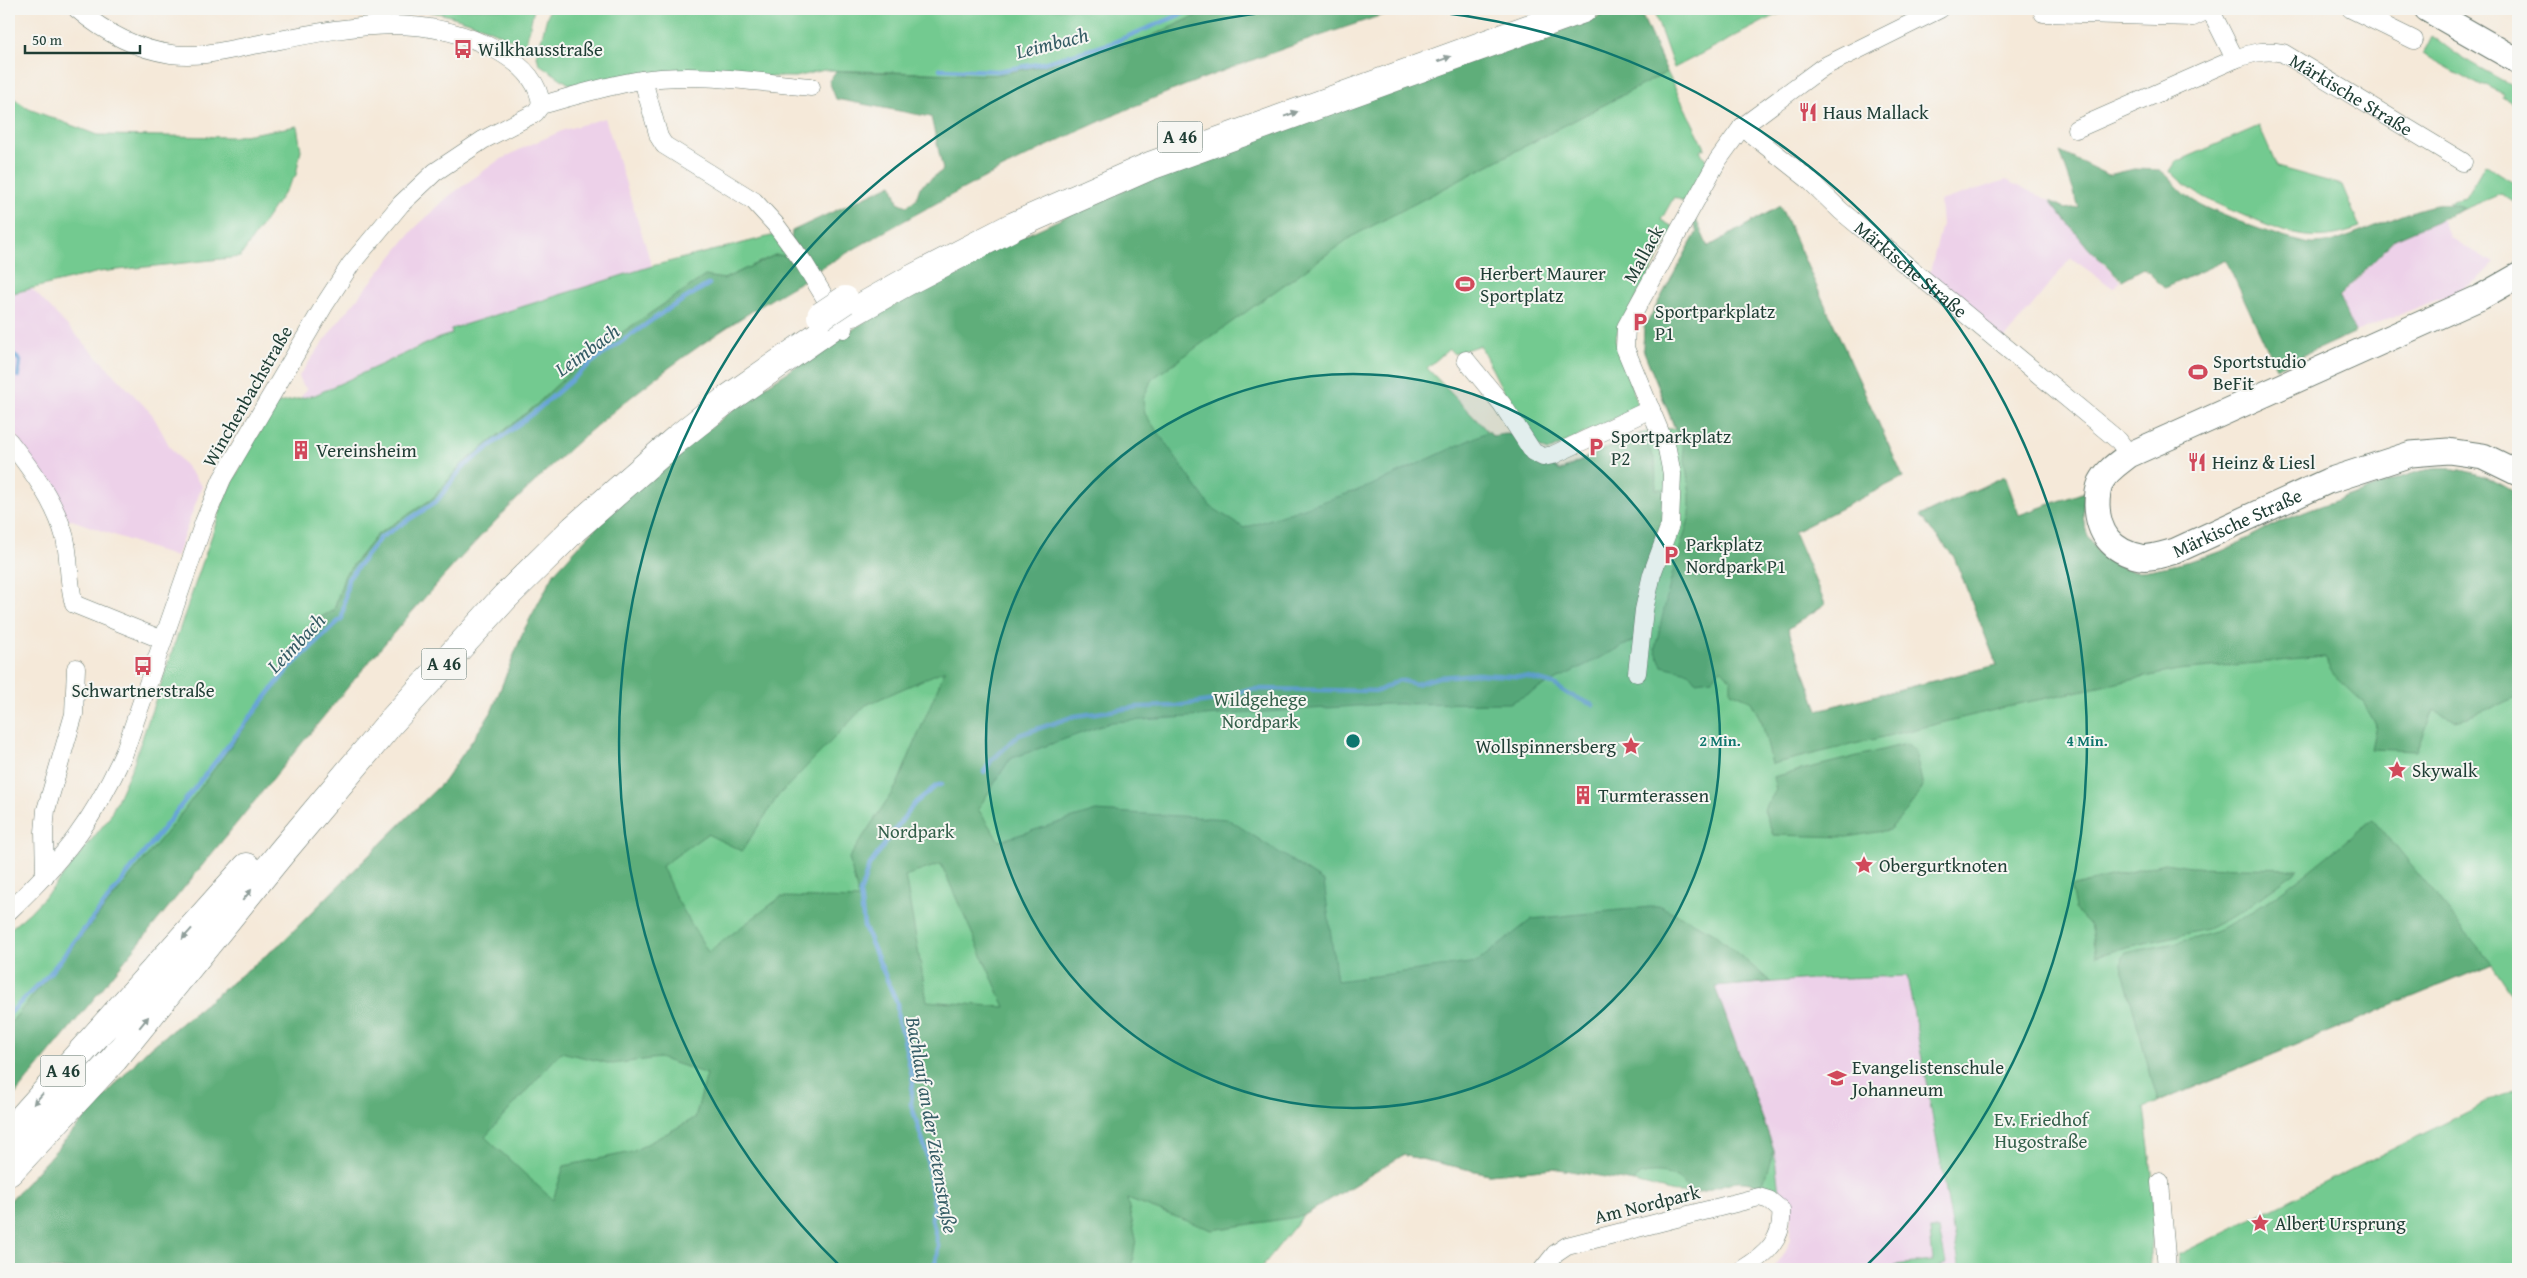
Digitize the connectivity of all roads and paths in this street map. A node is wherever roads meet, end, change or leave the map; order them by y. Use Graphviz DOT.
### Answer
graph roads {
  1 [pos="77,9"];
  2 [pos="1530,9"];
  3 [pos="1583,9"];
  4 [pos="1940,9"];
  5 [pos="2210,9"];
  6 [pos="2351,9"];
  7 [pos="2427,9"];
  8 [pos="2043,13"];
  9 [pos="2414,40"];
  10 [pos="2235,59"];
  11 [pos="2518,61"];
  12 [pos="643,80"];
  13 [pos="811,87"];
  14 [pos="541,105"];
  15 [pos="1742,127"];
  16 [pos="2076,129"];
  17 [pos="2463,162"];
  18 [pos="2518,276"];
  19 [pos="839,317"];
  20 [pos="1466,360"];
  21 [pos="1650,409"];
  22 [pos="9,441"];
  23 [pos="2129,454"];
  24 [pos="2518,472"];
  25 [pos="163,640"];
  26 [pos="76,668"];
  27 [pos="1637,673"];
  28 [pos="45,876"];
  29 [pos="9,911"];
  30 [pos="9,1133"];
  31 [pos="9,1172"];
  32 [pos="2160,1182"];
  33 [pos="1543,1269"];
  34 [pos="1743,1269"];
  35 [pos="2167,1269"];
  1 -- 14 [label="street"];
  2 -- 19 [label="highway, A 46"];
  19 -- 3 [label="highway, A 46, one-way"];
  4 -- 15 [label="street, Mallack"];
  5 -- 8 [label="street"];
  5 -- 10 [label="street"];
  6 -- 9 [label="street"];
  7 -- 11 [label="main road"];
  10 -- 16 [label="street, Märkische Straße"];
  10 -- 17 [label="street, Märkische Straße"];
  12 -- 13 [label="street, Winchenbachstraße"];
  12 -- 14 [label="street, Winchenbachstraße"];
  12 -- 19 [label="street"];
  14 -- 25 [label="street, Winchenbachstraße"];
  15 -- 21 [label="street, Mallack"];
  15 -- 23 [label="street, Märkische Straße"];
  18 -- 23 [label="main road, Märkische Straße"];
  19 -- 30 [label="highway, A 46, one-way"];
  31 -- 19 [label="highway, A 46, one-way"];
  20 -- 21 [label="street"];
  21 -- 27 [label="street, Mallack"];
  22 -- 25 [label="street"];
  23 -- 24 [label="main road, Märkische Straße"];
  25 -- 28 [label="street, Winchenbachstraße"];
  26 -- 28 [label="street"];
  28 -- 29 [label="street, Winchenbachstraße"];
  32 -- 35 [label="street"];
  33 -- 34 [label="street, Am Nordpark"];
}
